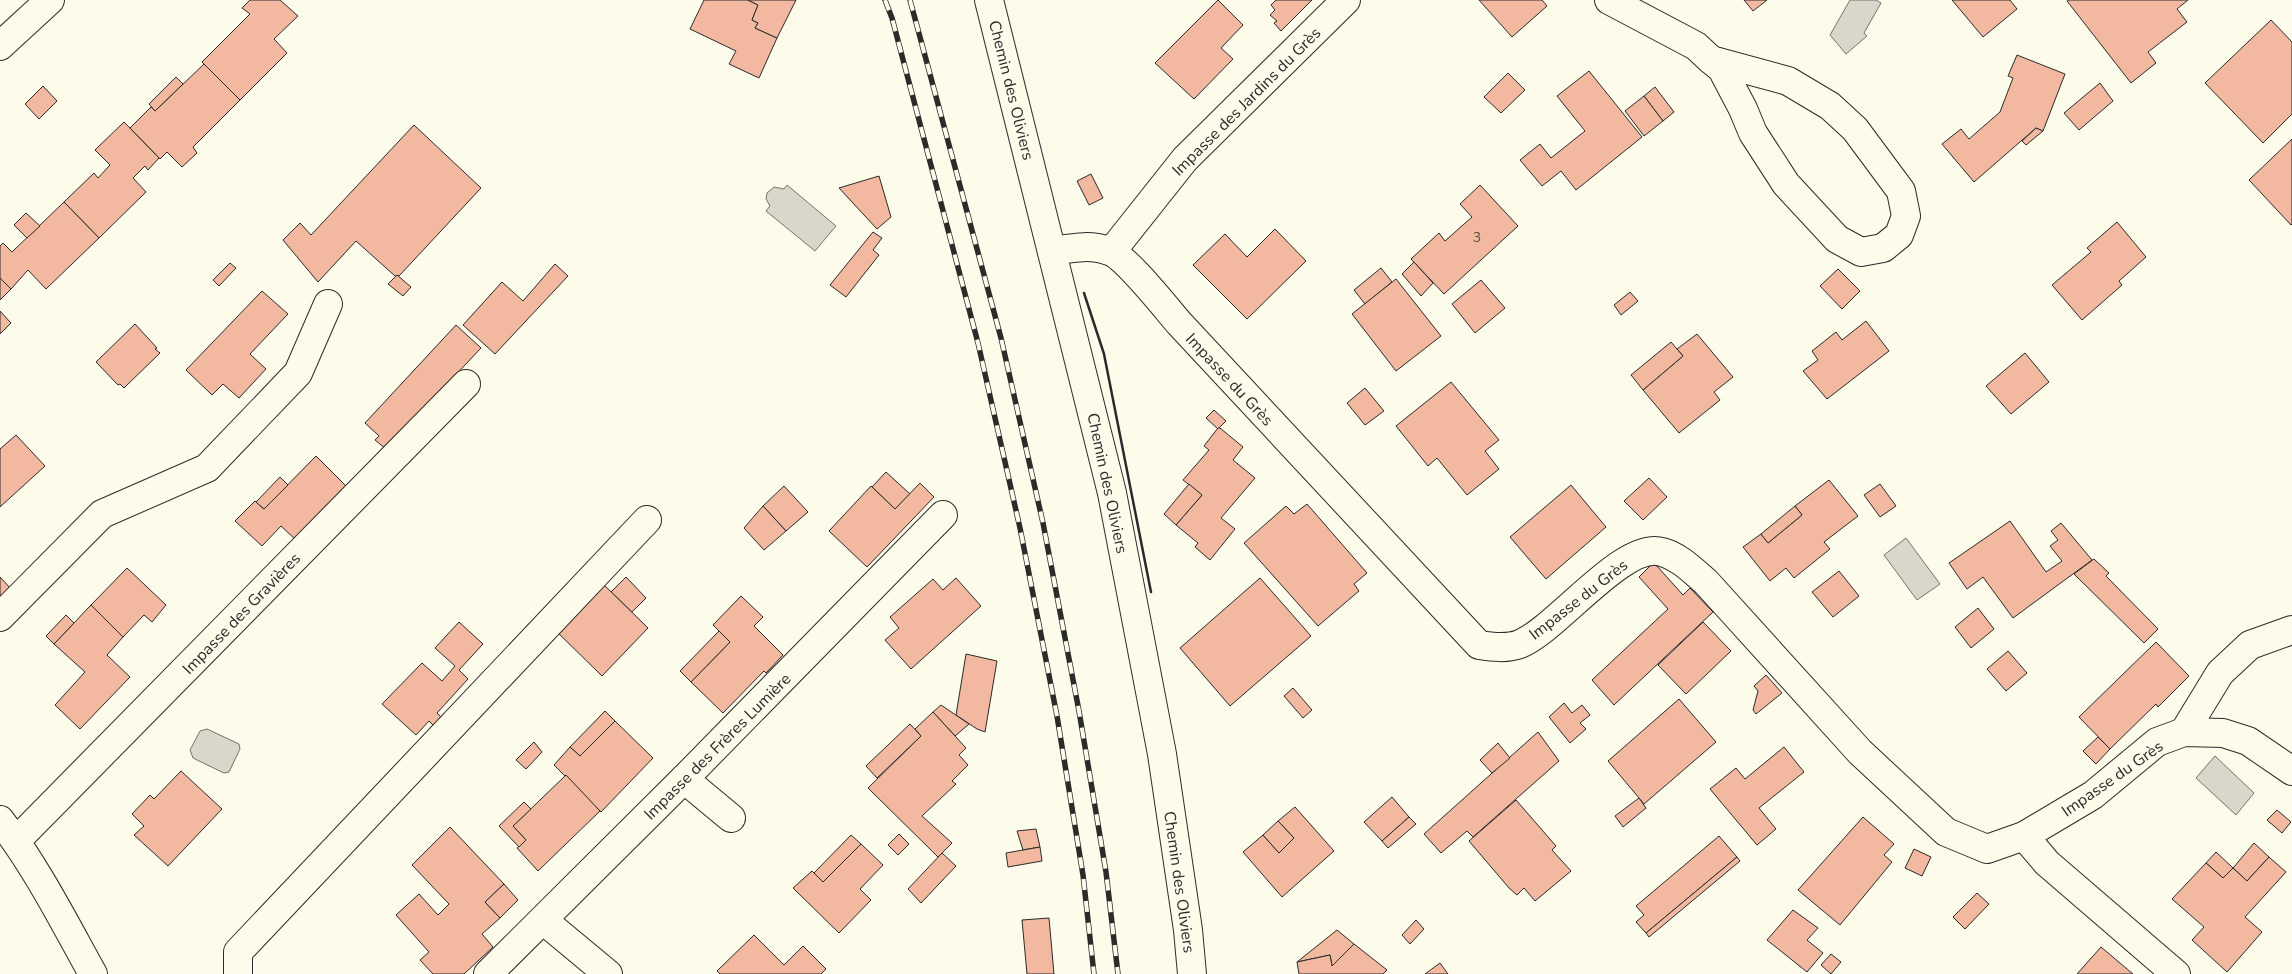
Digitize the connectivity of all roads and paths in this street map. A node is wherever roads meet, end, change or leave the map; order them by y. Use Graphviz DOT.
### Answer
graph roads {
  1 [pos="50,0"];
  2 [pos="989,0"];
  3 [pos="1346,0"];
  4 [pos="1610,0"];
  5 [pos="0,46"];
  6 [pos="1711,60"];
  7 [pos="1052,251"];
  8 [pos="1112,251"];
  9 [pos="328,304"];
  10 [pos="466,384"];
  11 [pos="943,515"];
  12 [pos="647,520"];
  13 [pos="0,617"];
  14 [pos="2292,630"];
  15 [pos="2184,732"];
  16 [pos="2292,772"];
  17 [pos="684,780"];
  18 [pos="731,818"];
  19 [pos="0,820"];
  20 [pos="2024,836"];
  21 [pos="16,842"];
  22 [pos="543,920"];
  23 [pos="93,974"];
  24 [pos="238,974"];
  25 [pos="488,974"];
  26 [pos="608,974"];
  27 [pos="1192,974"];
  28 [pos="2176,974"];
  1 -- 5 [label="street"];
  2 -- 7 [label="street, Chemin des Oliviers"];
  3 -- 8 [label="street, Impasse des Jardins du Grès"];
  4 -- 6 [label="street"];
  6 -- 6 [label="street"];
  7 -- 8 [label="street"];
  7 -- 27 [label="street, Chemin des Oliviers"];
  8 -- 20 [label="street, Impasse du Grès"];
  9 -- 13 [label="street"];
  10 -- 21 [label="street, Impasse des Gravières"];
  11 -- 17 [label="street, Impasse des Frères Lumière"];
  12 -- 24 [label="street"];
  14 -- 15 [label="street"];
  15 -- 16 [label="street, Impasse du Grès"];
  15 -- 20 [label="street, Impasse du Grès"];
  17 -- 18 [label="street"];
  17 -- 22 [label="street, Impasse des Frères Lumière"];
  19 -- 21 [label="street"];
  20 -- 28 [label="street"];
  21 -- 23 [label="street"];
  22 -- 25 [label="street, Impasse des Frères Lumière"];
  22 -- 26 [label="street"];
}
